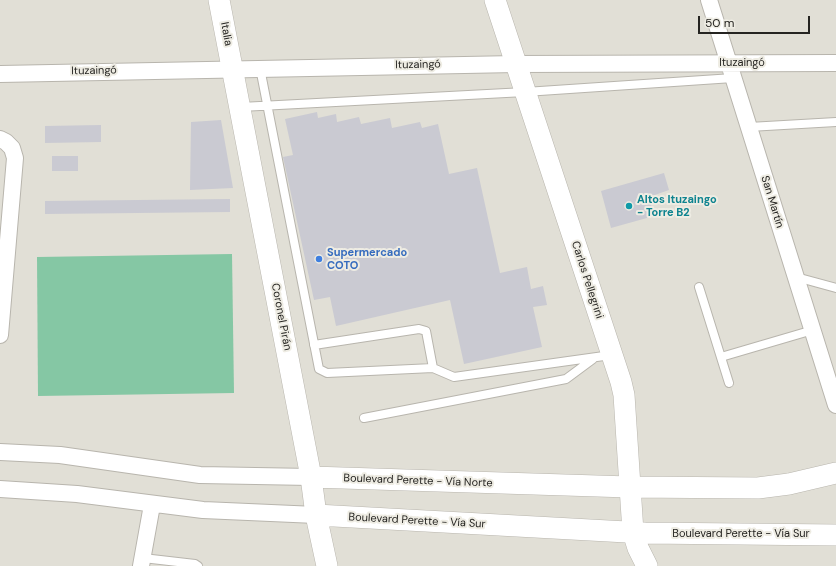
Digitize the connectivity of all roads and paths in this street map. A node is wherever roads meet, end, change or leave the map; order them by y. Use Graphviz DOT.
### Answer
graph roads {
  1 [pos="219,0"];
  2 [pos="495,0"];
  3 [pos="709,0"];
  4 [pos="728,62"];
  5 [pos="836,63"];
  6 [pos="516,64"];
  7 [pos="232,68"];
  8 [pos="260,68"];
  9 [pos="0,74"];
  10 [pos="733,78"];
  11 [pos="525,92"];
  12 [pos="267,104"];
  13 [pos="240,107"];
  14 [pos="836,122"];
  15 [pos="749,128"];
  16 [pos="6,144"];
  17 [pos="796,277"];
  18 [pos="699,287"];
  19 [pos="836,288"];
  20 [pos="813,330"];
  21 [pos="0,335"];
  22 [pos="314,345"];
  23 [pos="603,357"];
  24 [pos="721,357"];
  25 [pos="433,368"];
  26 [pos="729,383"];
  27 [pos="836,405"];
  28 [pos="364,418"];
  29 [pos="0,452"];
  30 [pos="836,473"];
  31 [pos="312,477"];
  32 [pos="629,487"];
  33 [pos="0,489"];
  34 [pos="152,505"];
  35 [pos="316,515"];
  36 [pos="633,532"];
  37 [pos="808,534"];
  38 [pos="836,535"];
  39 [pos="836,545"];
  40 [pos="142,562"];
  41 [pos="198,566"];
  42 [pos="327,566"];
  43 [pos="647,566"];
  1 -- 7 [label="street, Italia"];
  2 -- 6 [label="street, Carlos Pellegrini"];
  3 -- 4 [label="street, San Martín"];
  4 -- 5 [label="street, Ituzaingó"];
  4 -- 6 [label="street, Ituzaingó"];
  4 -- 10 [label="street, San Martín"];
  6 -- 8 [label="street, Ituzaingó"];
  6 -- 11 [label="street, Carlos Pellegrini"];
  7 -- 8 [label="street, Ituzaingó"];
  7 -- 9 [label="street, Ituzaingó"];
  7 -- 13 [label="street, Coronel Pirán"];
  8 -- 12 [label="lane"];
  10 -- 11 [label="lane"];
  10 -- 15 [label="street, San Martín"];
  11 -- 12 [label="lane"];
  11 -- 23 [label="street, Carlos Pellegrini"];
  12 -- 13 [label="lane"];
  12 -- 22 [label="lane"];
  13 -- 31 [label="street, Coronel Pirán"];
  14 -- 15 [label="lane"];
  15 -- 17 [label="street, San Martín"];
  16 -- 21 [label="street"];
  17 -- 19 [label="lane"];
  17 -- 20 [label="street, San Martín"];
  18 -- 24 [label="lane"];
  20 -- 24 [label="lane"];
  20 -- 27 [label="street, San Martín"];
  22 -- 25 [label="lane"];
  22 -- 25 [label="lane"];
  23 -- 25 [label="lane"];
  23 -- 28 [label="lane"];
  23 -- 32 [label="street, Carlos Pellegrini"];
  24 -- 26 [label="lane"];
  29 -- 31 [label="street, Boulevard Perette - Vía Norte"];
  30 -- 32 [label="street, Boulevard Perette - Vía Norte"];
  31 -- 32 [label="street, Boulevard Perette - Vía Norte"];
  31 -- 35 [label="street, Coronel Pirán"];
  32 -- 36 [label="street, Carlos Pellegrini"];
  33 -- 34 [label="street, Boulevard Perette - Vía Sur"];
  34 -- 35 [label="street, Boulevard Perette - Vía Sur"];
  34 -- 40 [label="street"];
  35 -- 36 [label="street, Boulevard Perette - Vía Sur"];
  35 -- 42 [label="street, Coronel Pirán"];
  36 -- 37 [label="street, Boulevard Perette - Vía Sur"];
  36 -- 43 [label="street, Carlos Pellegrini"];
  37 -- 38 [label="street, Boulevard Perette - Vía Sur"];
  37 -- 39 [label="street"];
  40 -- 41 [label="lane"];
}
